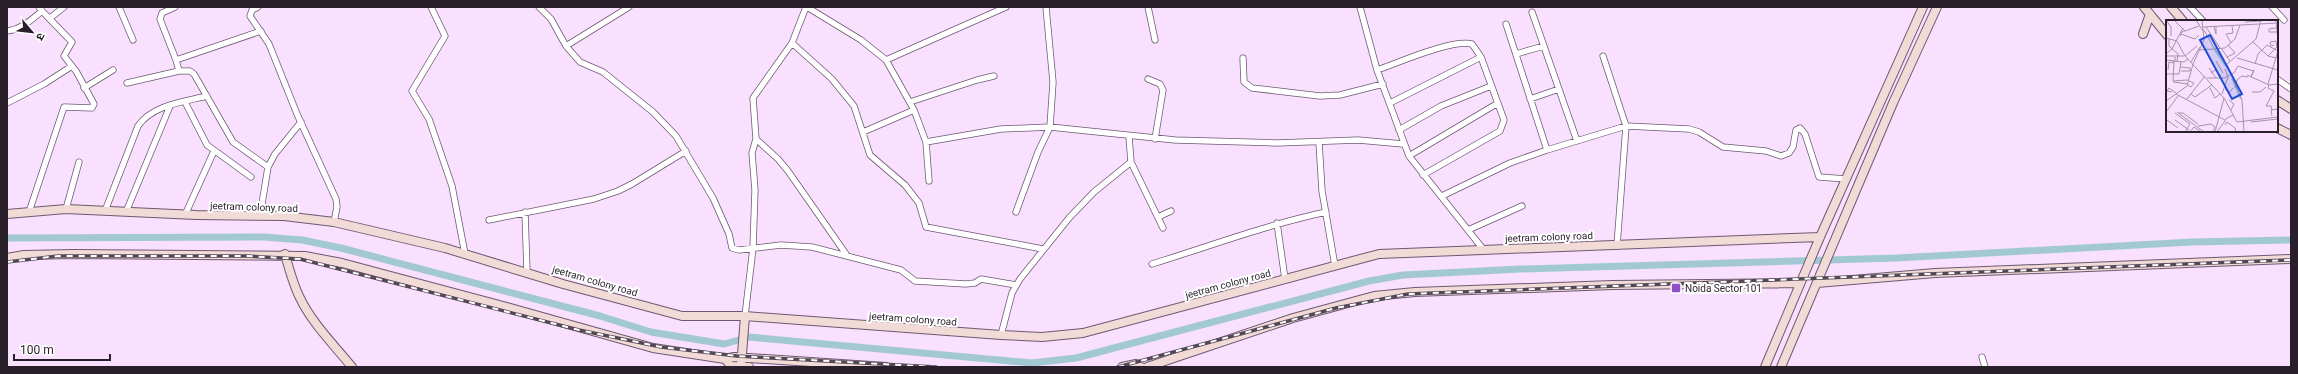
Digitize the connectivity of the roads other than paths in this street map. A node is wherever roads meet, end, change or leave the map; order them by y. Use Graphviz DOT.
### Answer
graph roads {
  1 [pos="64,7"];
  2 [pos="119,7"];
  3 [pos="174,7"];
  4 [pos="258,7"];
  5 [pos="432,7"];
  6 [pos="538,7"];
  7 [pos="806,7"];
  8 [pos="1006,7"];
  9 [pos="1046,7"];
  10 [pos="1148,7"];
  11 [pos="1360,7"];
  12 [pos="1923,7"];
  13 [pos="1937,7"];
  14 [pos="2144,7"];
  15 [pos="2171,7"];
  16 [pos="2190,7"];
  17 [pos="2272,7"];
  18 [pos="625,8"];
  19 [pos="40,9"];
  20 [pos="1532,12"];
  21 [pos="2150,14"];
  22 [pos="50,18"];
  23 [pos="2182,20"];
  24 [pos="2202,20"];
  25 [pos="2284,20"];
  26 [pos="1506,24"];
  27 [pos="7,30"];
  28 [pos="260,31"];
  29 [pos="2143,34"];
  30 [pos="2166,34"];
  31 [pos="133,40"];
  32 [pos="1155,40"];
  33 [pos="792,43"];
  34 [pos="566,46"];
  35 [pos="1544,46"];
  36 [pos="1516,54"];
  37 [pos="1603,56"];
  38 [pos="1481,57"];
  39 [pos="1243,58"];
  40 [pos="176,60"];
  41 [pos="886,60"];
  42 [pos="72,66"];
  43 [pos="113,70"];
  44 [pos="1377,70"];
  45 [pos="179,71"];
  46 [pos="994,76"];
  47 [pos="1148,79"];
  48 [pos="2278,80"];
  49 [pos="127,83"];
  50 [pos="1383,84"];
  51 [pos="1491,86"];
  52 [pos="84,88"];
  53 [pos="2291,89"];
  54 [pos="1559,90"];
  55 [pos="206,96"];
  56 [pos="1530,99"];
  57 [pos="2278,101"];
  58 [pos="185,102"];
  59 [pos="910,102"];
  60 [pos="7,103"];
  61 [pos="1390,103"];
  62 [pos="1498,103"];
  63 [pos="170,106"];
  64 [pos="2291,109"];
  65 [pos="914,110"];
  66 [pos="301,122"];
  67 [pos="1626,126"];
  68 [pos="1050,127"];
  69 [pos="2278,128"];
  70 [pos="1399,130"];
  71 [pos="863,132"];
  72 [pos="2291,135"];
  73 [pos="1129,137"];
  74 [pos="756,139"];
  75 [pos="1155,139"];
  76 [pos="1577,141"];
  77 [pos="926,142"];
  78 [pos="1319,142"];
  79 [pos="1403,144"];
  80 [pos="1547,150"];
  81 [pos="214,151"];
  82 [pos="686,151"];
  83 [pos="1409,156"];
  84 [pos="79,162"];
  85 [pos="1131,162"];
  86 [pos="268,168"];
  87 [pos="1423,175"];
  88 [pos="251,176"];
  89 [pos="1846,179"];
  90 [pos="929,181"];
  91 [pos="1442,196"];
  92 [pos="1522,206"];
  93 [pos="66,209"];
  94 [pos="105,211"];
  95 [pos="1171,211"];
  96 [pos="29,212"];
  97 [pos="126,212"];
  98 [pos="525,212"];
  99 [pos="1016,212"];
  100 [pos="1326,212"];
  101 [pos="7,214"];
  102 [pos="185,215"];
  103 [pos="260,216"];
  104 [pos="1158,218"];
  105 [pos="489,220"];
  106 [pos="334,222"];
  107 [pos="1277,223"];
  108 [pos="1163,228"];
  109 [pos="1468,230"];
  110 [pos="1820,238"];
  111 [pos="1617,246"];
  112 [pos="753,248"];
  113 [pos="1483,249"];
  114 [pos="1043,250"];
  115 [pos="285,254"];
  116 [pos="465,254"];
  117 [pos="846,254"];
  118 [pos="7,258"];
  119 [pos="2291,259"];
  120 [pos="1152,264"];
  121 [pos="1335,266"];
  122 [pos="528,272"];
  123 [pos="1285,279"];
  124 [pos="1801,282"];
  125 [pos="1818,282"];
  126 [pos="1016,285"];
  127 [pos="745,316"];
  128 [pos="1001,335"];
  129 [pos="1982,357"];
  130 [pos="741,358"];
  131 [pos="725,359"];
  132 [pos="1137,366"];
  133 [pos="352,367"];
  134 [pos="741,367"];
  135 [pos="749,367"];
  136 [pos="886,367"];
  137 [pos="1122,367"];
  138 [pos="1147,367"];
  139 [pos="1765,367"];
  140 [pos="1781,367"];
  141 [pos="1985,367"];
  1 -- 22 [label="street"];
  2 -- 31 [label="street"];
  3 -- 40 [label="street"];
  4 -- 28 [label="street"];
  5 -- 116 [label="street"];
  6 -- 34 [label="street"];
  7 -- 33 [label="street"];
  7 -- 41 [label="street"];
  8 -- 41 [label="street"];
  9 -- 68 [label="street"];
  10 -- 32 [label="street"];
  11 -- 44 [label="street"];
  12 -- 89 [label="street"];
  13 -- 125 [label="street"];
  14 -- 21 [label="street"];
  15 -- 23 [label="street"];
  16 -- 24 [label="street"];
  17 -- 25 [label="street"];
  18 -- 34 [label="street"];
  19 -- 22 [label="street"];
  19 -- 27 [label="street"];
  20 -- 35 [label="street"];
  21 -- 29 [label="street"];
  21 -- 30 [label="street"];
  22 -- 42 [label="street"];
  26 -- 36 [label="street"];
  28 -- 40 [label="street"];
  28 -- 66 [label="street"];
  33 -- 71 [label="street"];
  33 -- 74 [label="street"];
  34 -- 82 [label="street"];
  35 -- 36 [label="street"];
  35 -- 54 [label="street"];
  36 -- 56 [label="street"];
  37 -- 67 [label="street"];
  38 -- 44 [label="street"];
  38 -- 51 [label="street"];
  38 -- 61 [label="street"];
  39 -- 50 [label="street"];
  40 -- 45 [label="street"];
  41 -- 59 [label="street"];
  42 -- 52 [label="street"];
  42 -- 60 [label="street"];
  43 -- 52 [label="street"];
  44 -- 50 [label="street"];
  45 -- 49 [label="street"];
  45 -- 55 [label="street"];
  46 -- 59 [label="street"];
  47 -- 75 [label="street"];
  48 -- 53 [label="street"];
  50 -- 61 [label="street"];
  51 -- 62 [label="street"];
  51 -- 70 [label="street"];
  52 -- 96 [label="street"];
  54 -- 56 [label="street"];
  54 -- 76 [label="street"];
  55 -- 58 [label="street"];
  55 -- 86 [label="street"];
  56 -- 80 [label="street"];
  57 -- 64 [label="street"];
  58 -- 63 [label="street"];
  58 -- 81 [label="street"];
  59 -- 65 [label="street"];
  61 -- 70 [label="street"];
  62 -- 83 [label="street"];
  62 -- 87 [label="street"];
  63 -- 94 [label="street"];
  63 -- 97 [label="street"];
  65 -- 71 [label="street"];
  65 -- 77 [label="street"];
  66 -- 86 [label="street"];
  66 -- 106 [label="street"];
  67 -- 76 [label="street"];
  67 -- 89 [label="street"];
  67 -- 111 [label="street"];
  68 -- 73 [label="street"];
  68 -- 77 [label="street"];
  68 -- 99 [label="street"];
  69 -- 72 [label="street"];
  70 -- 79 [label="street"];
  71 -- 114 [label="street"];
  73 -- 75 [label="street"];
  73 -- 85 [label="street"];
  74 -- 112 [label="street"];
  74 -- 117 [label="street"];
  75 -- 78 [label="street"];
  76 -- 80 [label="street"];
  77 -- 90 [label="street"];
  78 -- 79 [label="street"];
  78 -- 100 [label="street"];
  79 -- 83 [label="street"];
  80 -- 91 [label="street"];
  81 -- 88 [label="street"];
  81 -- 102 [label="street"];
  82 -- 98 [label="street"];
  82 -- 112 [label="street"];
  83 -- 87 [label="street"];
  84 -- 93 [label="street"];
  85 -- 104 [label="street"];
  85 -- 114 [label="street"];
  86 -- 103 [label="street"];
  87 -- 91 [label="street"];
  89 -- 110 [label="street"];
  91 -- 109 [label="street"];
  92 -- 109 [label="street"];
  93 -- 94 [label="street, jeetram colony road"];
  93 -- 96 [label="street, jeetram colony road"];
  94 -- 97 [label="street, jeetram colony road"];
  95 -- 104 [label="street"];
  96 -- 101 [label="street, jeetram colony road"];
  97 -- 102 [label="street, jeetram colony road"];
  98 -- 105 [label="street"];
  98 -- 122 [label="street"];
  100 -- 107 [label="street"];
  100 -- 121 [label="street"];
  102 -- 103 [label="street, jeetram colony road"];
  103 -- 106 [label="street, jeetram colony road"];
  104 -- 108 [label="street"];
  106 -- 116 [label="street, jeetram colony road"];
  107 -- 120 [label="street"];
  107 -- 123 [label="street"];
  109 -- 113 [label="street"];
  110 -- 111 [label="street, jeetram colony road"];
  110 -- 124 [label="street"];
  111 -- 113 [label="street, jeetram colony road"];
  112 -- 117 [label="street"];
  112 -- 127 [label="street"];
  113 -- 121 [label="street, jeetram colony road"];
  114 -- 126 [label="street"];
  115 -- 118 [label="street"];
  115 -- 131 [label="street"];
  115 -- 133 [label="street"];
  116 -- 122 [label="street, jeetram colony road"];
  117 -- 126 [label="street"];
  119 -- 125 [label="street"];
  121 -- 123 [label="street, jeetram colony road"];
  122 -- 127 [label="street, jeetram colony road"];
  123 -- 128 [label="street, jeetram colony road"];
  124 -- 138 [label="street"];
  124 -- 139 [label="street"];
  125 -- 140 [label="street"];
  126 -- 128 [label="street"];
  127 -- 128 [label="street, jeetram colony road"];
  127 -- 130 [label="street"];
  129 -- 141 [label="street"];
  130 -- 131 [label="street"];
  130 -- 134 [label="street"];
  130 -- 136 [label="street"];
  131 -- 134 [label="street"];
  132 -- 137 [label="street"];
  134 -- 135 [label="street"];
}
